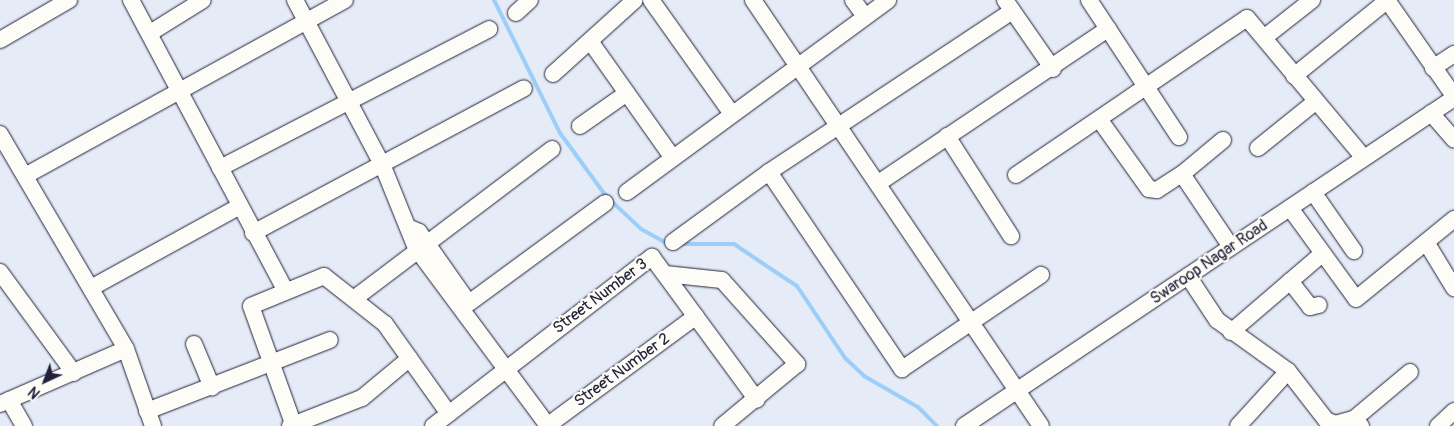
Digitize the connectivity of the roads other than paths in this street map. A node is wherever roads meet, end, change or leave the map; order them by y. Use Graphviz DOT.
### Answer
graph roads {
  1 [pos="68,0"];
  2 [pos="130,0"];
  3 [pos="203,0"];
  4 [pos="295,0"];
  5 [pos="345,0"];
  6 [pos="530,0"];
  7 [pos="635,0"];
  8 [pos="651,0"];
  9 [pos="752,0"];
  10 [pos="854,0"];
  11 [pos="888,0"];
  12 [pos="1090,0"];
  13 [pos="1312,0"];
  14 [pos="1387,0"];
  15 [pos="1008,6"];
  16 [pos="516,13"];
  17 [pos="864,16"];
  18 [pos="305,20"];
  19 [pos="489,29"];
  20 [pos="1108,29"];
  21 [pos="150,33"];
  22 [pos="1265,37"];
  23 [pos="0,40"];
  24 [pos="590,41"];
  25 [pos="1454,54"];
  26 [pos="800,65"];
  27 [pos="1433,68"];
  28 [pos="1053,69"];
  29 [pos="553,74"];
  30 [pos="1294,76"];
  31 [pos="1149,87"];
  32 [pos="180,88"];
  33 [pos="524,88"];
  34 [pos="627,93"];
  35 [pos="1454,97"];
  36 [pos="349,99"];
  37 [pos="1315,102"];
  38 [pos="1431,113"];
  39 [pos="732,114"];
  40 [pos="1099,119"];
  41 [pos="580,126"];
  42 [pos="841,126"];
  43 [pos="0,134"];
  44 [pos="947,136"];
  45 [pos="1178,137"];
  46 [pos="1454,139"];
  47 [pos="1223,140"];
  48 [pos="1258,148"];
  49 [pos="552,149"];
  50 [pos="672,157"];
  51 [pos="1364,158"];
  52 [pos="382,164"];
  53 [pos="220,168"];
  54 [pos="769,172"];
  55 [pos="1182,174"];
  56 [pos="1016,175"];
  57 [pos="24,176"];
  58 [pos="880,182"];
  59 [pos="627,192"];
  60 [pos="1313,192"];
  61 [pos="605,203"];
  62 [pos="240,206"];
  63 [pos="1290,208"];
  64 [pos="1454,219"];
  65 [pos="253,233"];
  66 [pos="1011,236"];
  67 [pos="673,242"];
  68 [pos="1426,242"];
  69 [pos="420,245"];
  70 [pos="1231,247"];
  71 [pos="1354,251"];
  72 [pos="1322,254"];
  73 [pos="0,272"];
  74 [pos="666,274"];
  75 [pos="1041,275"];
  76 [pos="1188,276"];
  77 [pos="1290,281"];
  78 [pos="91,288"];
  79 [pos="1454,288"];
  80 [pos="284,290"];
  81 [pos="355,298"];
  82 [pos="469,303"];
  83 [pos="1320,305"];
  84 [pos="696,316"];
  85 [pos="972,322"];
  86 [pos="1231,332"];
  87 [pos="330,340"];
  88 [pos="194,344"];
  89 [pos="126,349"];
  90 [pos="410,358"];
  91 [pos="272,364"];
  92 [pos="509,365"];
  93 [pos="1288,371"];
  94 [pos="1410,372"];
  95 [pos="74,373"];
  96 [pos="212,387"];
  97 [pos="1017,390"];
  98 [pos="757,400"];
  99 [pos="4,402"];
  100 [pos="1454,412"];
  101 [pos="449,414"];
  102 [pos="150,418"];
  103 [pos="1358,422"];
  104 [pos="551,425"];
  105 [pos="24,426"];
  106 [pos="292,426"];
  107 [pos="433,426"];
  108 [pos="722,426"];
  109 [pos="964,426"];
  110 [pos="1041,426"];
  111 [pos="1238,426"];
  112 [pos="1438,426"];
  1 -- 23 [label="street"];
  2 -- 21 [label="street"];
  3 -- 21 [label="street"];
  4 -- 18 [label="street"];
  5 -- 18 [label="street"];
  6 -- 16 [label="street"];
  7 -- 24 [label="street"];
  8 -- 39 [label="street"];
  9 -- 26 [label="street"];
  10 -- 17 [label="street"];
  11 -- 17 [label="street"];
  12 -- 20 [label="street"];
  13 -- 22 [label="street"];
  14 -- 27 [label="street"];
  14 -- 30 [label="street"];
  15 -- 28 [label="street"];
  15 -- 42 [label="street"];
  17 -- 26 [label="street"];
  18 -- 32 [label="street"];
  18 -- 36 [label="street"];
  19 -- 36 [label="street"];
  20 -- 28 [label="street"];
  20 -- 31 [label="street"];
  21 -- 32 [label="street"];
  22 -- 30 [label="street"];
  22 -- 31 [label="street"];
  24 -- 29 [label="street"];
  24 -- 34 [label="street"];
  25 -- 27 [label="street"];
  26 -- 39 [label="street"];
  26 -- 42 [label="street"];
  27 -- 35 [label="street"];
  28 -- 44 [label="street"];
  30 -- 37 [label="street"];
  31 -- 40 [label="street"];
  31 -- 45 [label="street"];
  32 -- 53 [label="street"];
  32 -- 57 [label="street"];
  33 -- 52 [label="street"];
  34 -- 41 [label="street"];
  34 -- 50 [label="street"];
  35 -- 38 [label="street, Swaroop Nagar Road"];
  36 -- 52 [label="street"];
  36 -- 53 [label="street"];
  37 -- 48 [label="street"];
  37 -- 51 [label="street"];
  38 -- 46 [label="street"];
  38 -- 51 [label="street, Swaroop Nagar Road"];
  39 -- 50 [label="street"];
  40 -- 55 [label="street"];
  40 -- 56 [label="street"];
  42 -- 54 [label="street"];
  42 -- 58 [label="street"];
  43 -- 57 [label="street"];
  44 -- 58 [label="street"];
  44 -- 66 [label="street"];
  47 -- 55 [label="street"];
  49 -- 69 [label="street"];
  50 -- 59 [label="street"];
  51 -- 60 [label="street, Swaroop Nagar Road"];
  52 -- 65 [label="street"];
  52 -- 69 [label="street"];
  53 -- 62 [label="street"];
  54 -- 67 [label="street"];
  54 -- 85 [label="street"];
  55 -- 70 [label="street"];
  57 -- 78 [label="street"];
  58 -- 85 [label="street"];
  60 -- 63 [label="street, Swaroop Nagar Road"];
  60 -- 71 [label="street"];
  61 -- 82 [label="street"];
  62 -- 65 [label="street"];
  62 -- 78 [label="street"];
  63 -- 70 [label="street, Swaroop Nagar Road"];
  63 -- 72 [label="street"];
  64 -- 68 [label="street"];
  65 -- 80 [label="street"];
  68 -- 72 [label="street"];
  68 -- 79 [label="street"];
  69 -- 81 [label="street"];
  69 -- 82 [label="street"];
  69 -- 92 [label="street"];
  70 -- 76 [label="street, Swaroop Nagar Road"];
  72 -- 77 [label="street"];
  73 -- 95 [label="street"];
  74 -- 84 [label="street, Street Number 3"];
  74 -- 92 [label="street, Street Number 3"];
  74 -- 98 [label="street"];
  75 -- 85 [label="street"];
  76 -- 86 [label="street"];
  76 -- 97 [label="street, Swaroop Nagar Road"];
  77 -- 83 [label="street"];
  77 -- 86 [label="street"];
  78 -- 89 [label="street"];
  80 -- 81 [label="street"];
  80 -- 91 [label="street"];
  81 -- 90 [label="street"];
  82 -- 92 [label="street"];
  84 -- 98 [label="street, Street Number 3"];
  84 -- 104 [label="street, Street Number 2"];
  85 -- 97 [label="street"];
  86 -- 93 [label="street"];
  87 -- 91 [label="street"];
  88 -- 96 [label="street"];
  89 -- 95 [label="street"];
  89 -- 102 [label="street"];
  90 -- 101 [label="street"];
  90 -- 106 [label="street"];
  91 -- 96 [label="street"];
  91 -- 106 [label="street"];
  92 -- 101 [label="street, Street Number 3"];
  92 -- 104 [label="street"];
  93 -- 103 [label="street"];
  93 -- 111 [label="street"];
  94 -- 103 [label="street"];
  95 -- 99 [label="street"];
  96 -- 102 [label="street"];
  97 -- 109 [label="street, Swaroop Nagar Road"];
  97 -- 110 [label="street"];
  98 -- 108 [label="street"];
  99 -- 105 [label="street"];
  100 -- 112 [label="street"];
  101 -- 107 [label="street, Street Number 3"];
}
